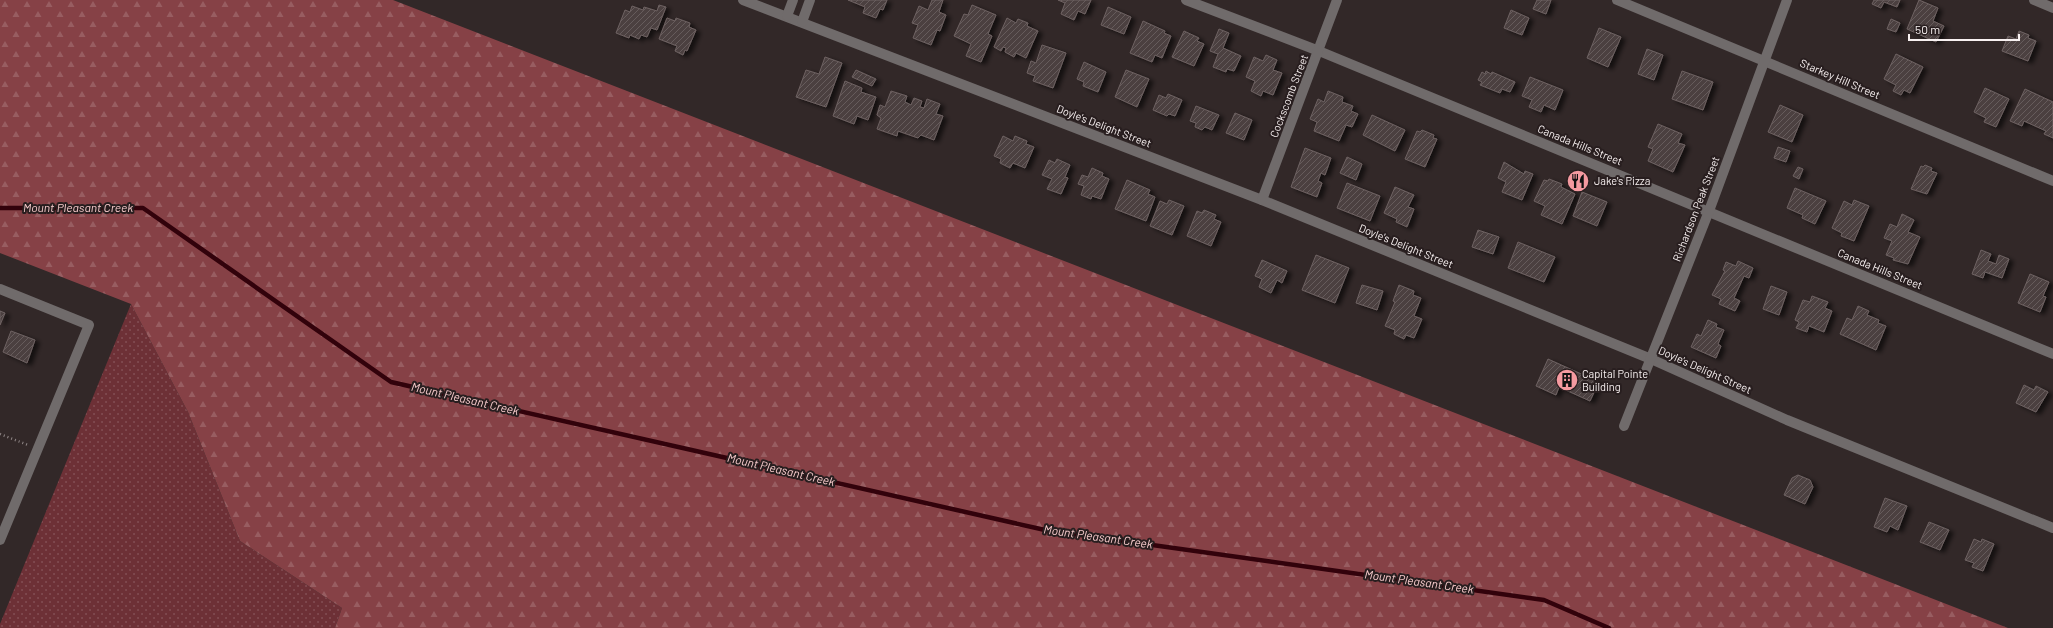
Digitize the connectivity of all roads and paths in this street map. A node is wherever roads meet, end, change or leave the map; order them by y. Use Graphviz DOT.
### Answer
graph roads {
  1 [pos="743,0"];
  2 [pos="793,0"];
  3 [pos="810,0"];
  4 [pos="1186,0"];
  5 [pos="1337,0"];
  6 [pos="1617,0"];
  7 [pos="1787,0"];
  8 [pos="2034,0"];
  9 [pos="2053,8"];
  10 [pos="787,16"];
  11 [pos="802,22"];
  12 [pos="1319,51"];
  13 [pos="1764,61"];
  14 [pos="2053,181"];
  15 [pos="1262,200"];
  16 [pos="1709,211"];
  17 [pos="0,289"];
  18 [pos="2053,354"];
  19 [pos="1651,359"];
  20 [pos="1624,426"];
  21 [pos="0,434"];
  22 [pos="38,448"];
  23 [pos="2053,528"];
  24 [pos="0,540"];
  1 -- 10 [label="street, Doyle's Delight Street"];
  2 -- 10 [label="street"];
  3 -- 11 [label="street"];
  4 -- 12 [label="street, Canada Hills Street"];
  5 -- 12 [label="street, Cockscomb Street"];
  6 -- 13 [label="street, Starkey Hill Street"];
  7 -- 13 [label="street, Richardson Peak Street"];
  8 -- 9 [label="street"];
  10 -- 11 [label="street, Doyle's Delight Street"];
  11 -- 15 [label="street, Doyle's Delight Street"];
  12 -- 15 [label="street, Cockscomb Street"];
  12 -- 16 [label="street, Canada Hills Street"];
  13 -- 14 [label="street, Starkey Hill Street"];
  13 -- 16 [label="street, Richardson Peak Street"];
  15 -- 19 [label="street, Doyle's Delight Street"];
  16 -- 18 [label="street, Canada Hills Street"];
  16 -- 19 [label="street, Richardson Peak Street"];
  17 -- 22 [label="street"];
  19 -- 20 [label="street, Richardson Peak Street"];
  19 -- 23 [label="street, Doyle's Delight Street"];
  21 -- 22 [label="path"];
  22 -- 24 [label="street"];
}
